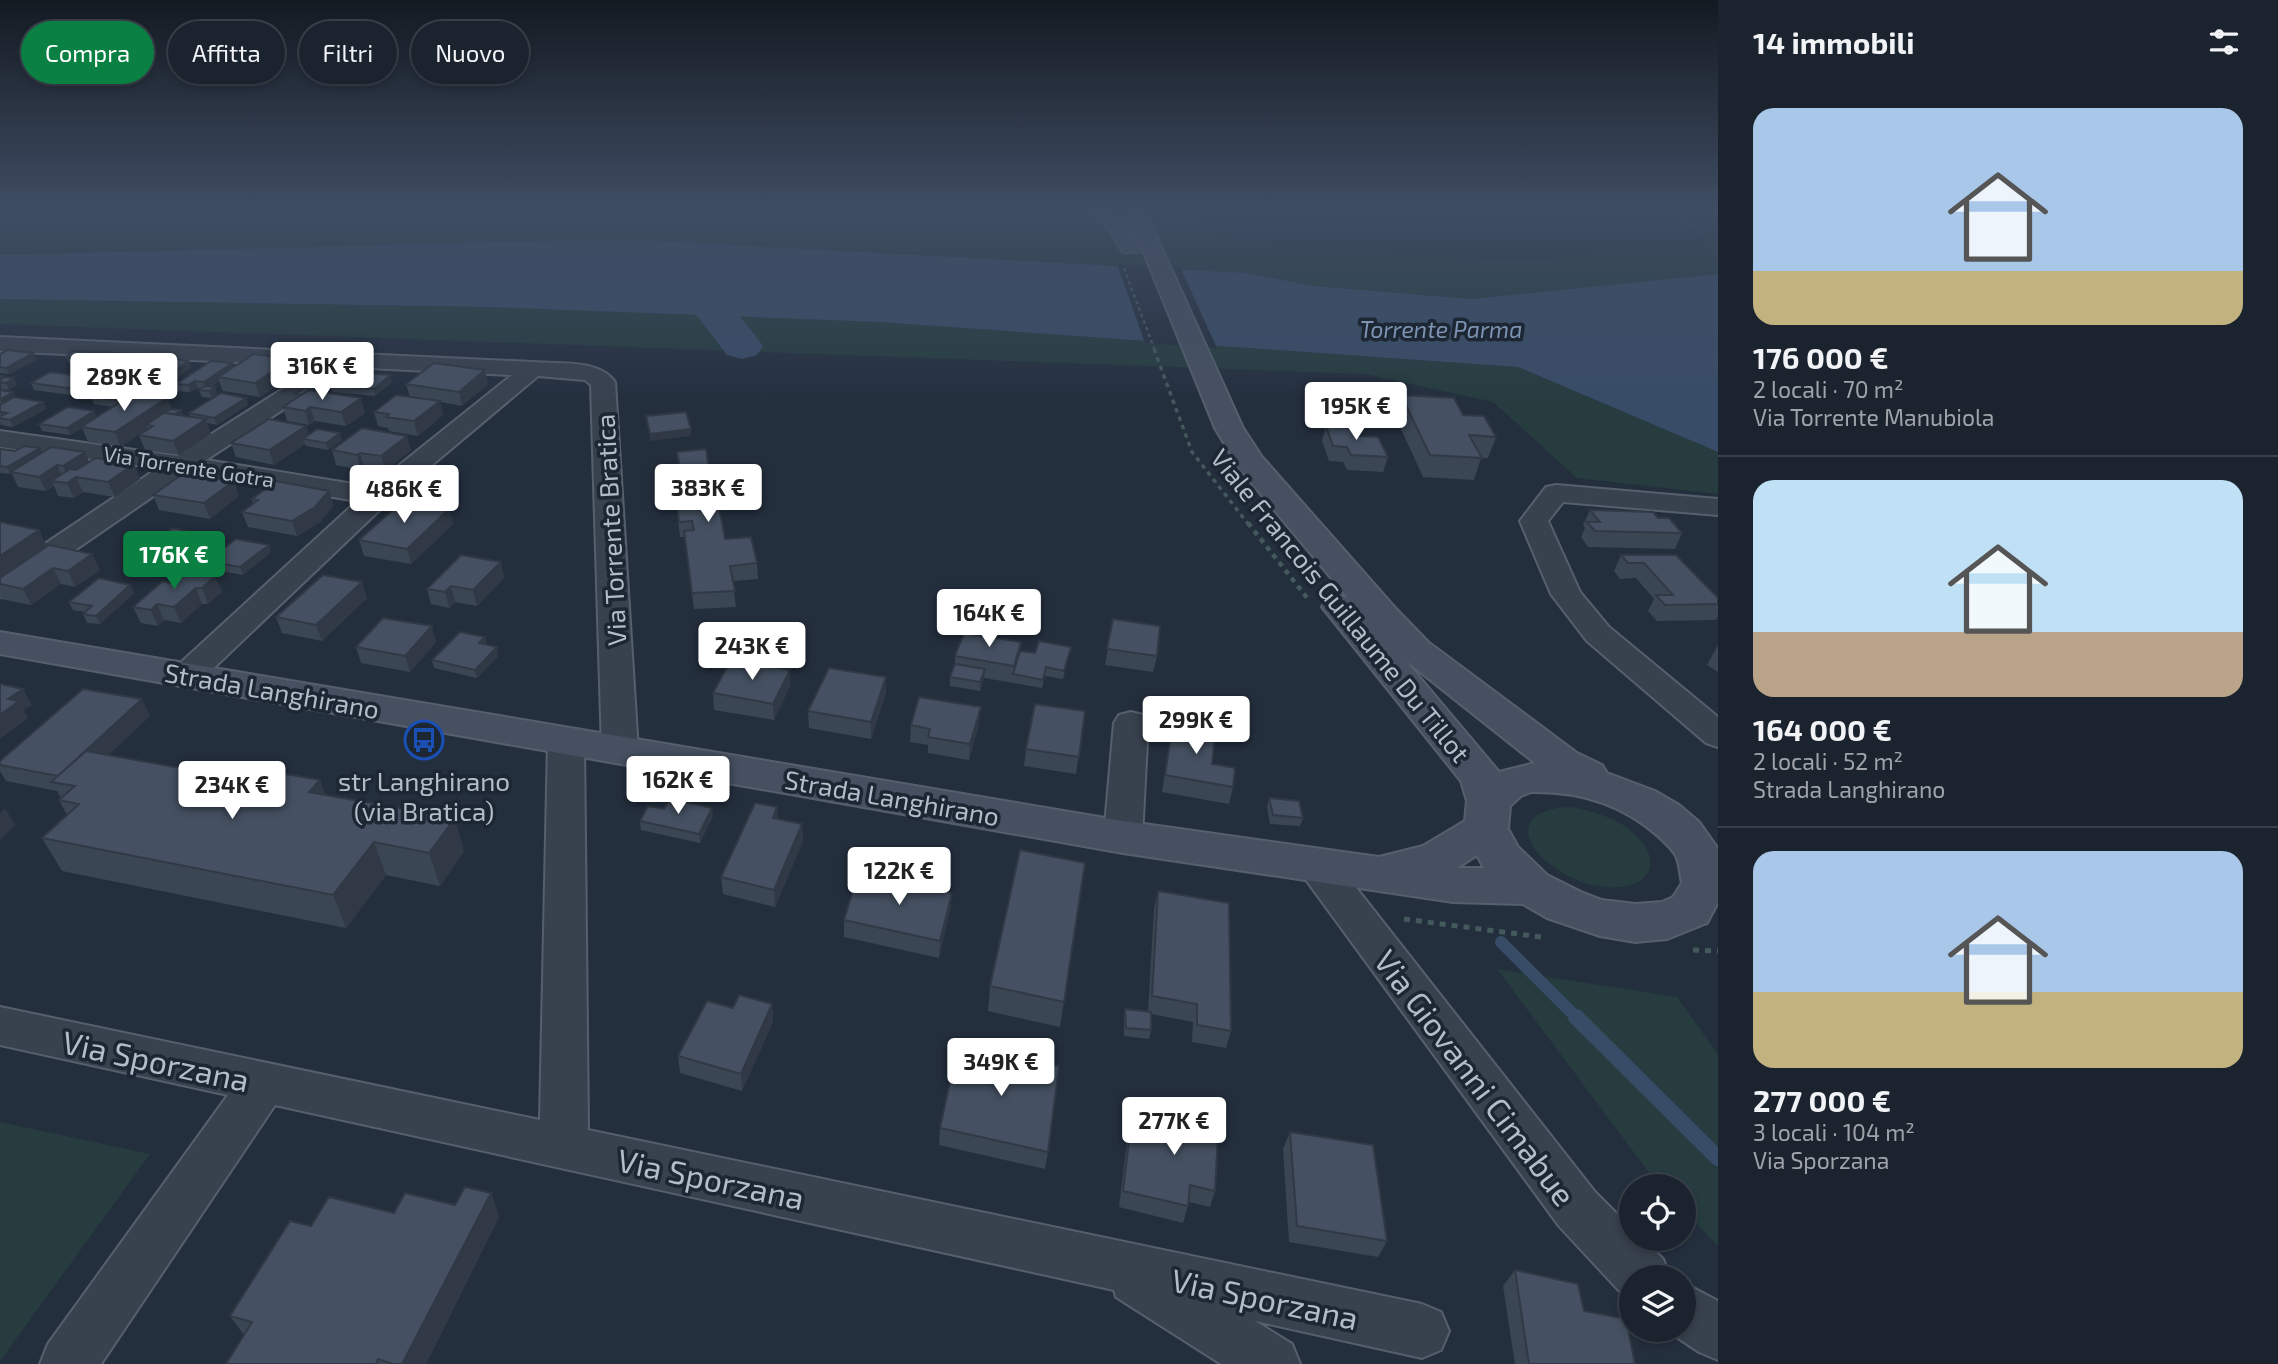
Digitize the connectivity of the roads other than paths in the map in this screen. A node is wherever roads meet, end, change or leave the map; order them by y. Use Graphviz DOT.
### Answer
graph roads {
  1 [pos="1146,275"];
  2 [pos="1146,275"];
  3 [pos="0,344"];
  4 [pos="342,361"];
  5 [pos="533,369"];
  6 [pos="1186,386"];
  7 [pos="0,439"];
  8 [pos="182,464"];
  9 [pos="378,496"];
  10 [pos="1718,507"];
  11 [pos="0,588"];
  12 [pos="0,643"];
  13 [pos="187,675"];
  14 [pos="1132,723"];
  15 [pos="1718,735"];
  16 [pos="566,741"];
  17 [pos="620,751"];
  18 [pos="1620,791"];
  19 [pos="1487,815"];
  20 [pos="1670,821"];
  21 [pos="1123,836"];
  22 [pos="1718,853"];
  23 [pos="1318,867"];
  24 [pos="1374,875"];
  25 [pos="1531,887"];
  26 [pos="1704,912"];
  27 [pos="0,1026"];
  28 [pos="264,1083"];
  29 [pos="564,1147"];
  30 [pos="1631,1265"];
  31 [pos="1116,1266"];
  32 [pos="1696,1318"];
  33 [pos="1422,1331"];
  34 [pos="1718,1333"];
  35 [pos="68,1364"];
  36 [pos="1272,1364"];
  1 -- 6 [label="main road, Viale Francois Guillaume Du Tillot"];
  2 -- 6 [label="main road, Viale Francois Guillaume Du Tillot"];
  3 -- 4 [label="street"];
  4 -- 5 [label="street"];
  4 -- 8 [label="street"];
  5 -- 9 [label="street"];
  5 -- 17 [label="street, Via Torrente Bratica"];
  6 -- 18 [label="main road, Viale Francois Guillaume Du Tillot"];
  6 -- 19 [label="main road, Viale Francois Guillaume Du Tillot"];
  7 -- 8 [label="street, Via Torrente Gotra"];
  8 -- 9 [label="street, Via Torrente Gotra"];
  8 -- 11 [label="street"];
  9 -- 13 [label="street"];
  10 -- 15 [label="street"];
  12 -- 13 [label="main road, Strada Langhirano"];
  13 -- 16 [label="main road, Strada Langhirano"];
  14 -- 21 [label="street"];
  16 -- 17 [label="main road, Strada Langhirano"];
  16 -- 29 [label="street"];
  17 -- 21 [label="main road, Strada Langhirano"];
  18 -- 19 [label="main road, Strada Langhirano"];
  18 -- 20 [label="main road, Strada Langhirano"];
  19 -- 24 [label="main road, Strada Langhirano"];
  19 -- 25 [label="main road, Strada Langhirano"];
  20 -- 22 [label="main road, Strada Langhirano"];
  20 -- 26 [label="main road, Strada Langhirano"];
  21 -- 23 [label="main road, Strada Langhirano"];
  23 -- 24 [label="main road, Strada Langhirano"];
  23 -- 30 [label="street, Via Giovanni Cimabue"];
  24 -- 25 [label="main road, Strada Langhirano"];
  25 -- 26 [label="main road, Strada Langhirano"];
  27 -- 28 [label="street, Via Sporzana"];
  28 -- 29 [label="street, Via Sporzana"];
  28 -- 35 [label="street"];
  29 -- 31 [label="street, Via Sporzana"];
  31 -- 33 [label="street, Via Sporzana"];
  31 -- 36 [label="street"];
  32 -- 34 [label="street"];
}
